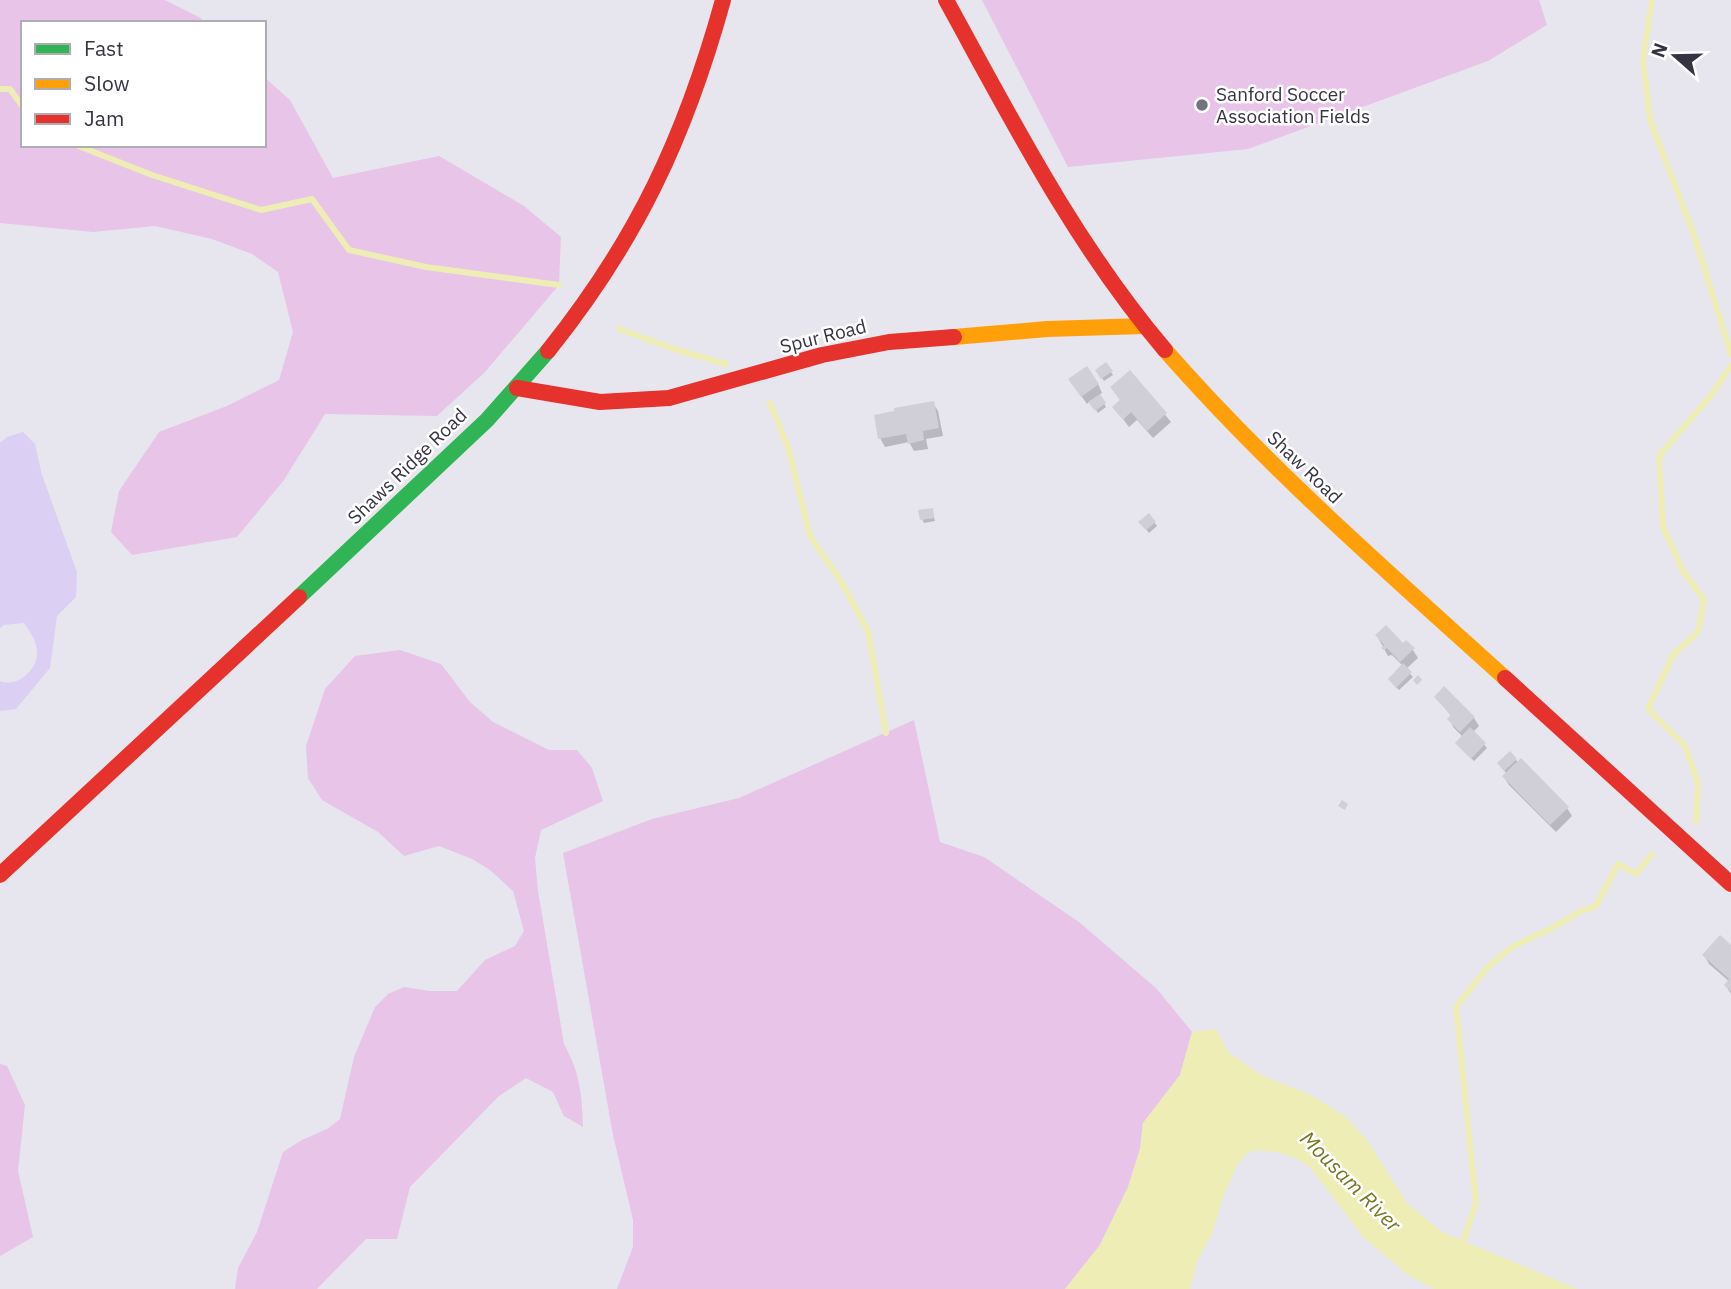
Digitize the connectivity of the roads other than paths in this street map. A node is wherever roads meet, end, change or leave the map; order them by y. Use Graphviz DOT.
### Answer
graph roads {
  1 [pos="723,0"];
  2 [pos="946,0"];
  3 [pos="1143,326"];
  4 [pos="517,388"];
  5 [pos="0,875"];
  6 [pos="1731,884"];
  1 -- 4 [label="street, Shaws Ridge Road"];
  2 -- 3 [label="street, Shaw Road"];
  3 -- 4 [label="street, Spur Road"];
  3 -- 6 [label="street, Shaw Road"];
  4 -- 5 [label="street, Shaws Ridge Road"];
}
